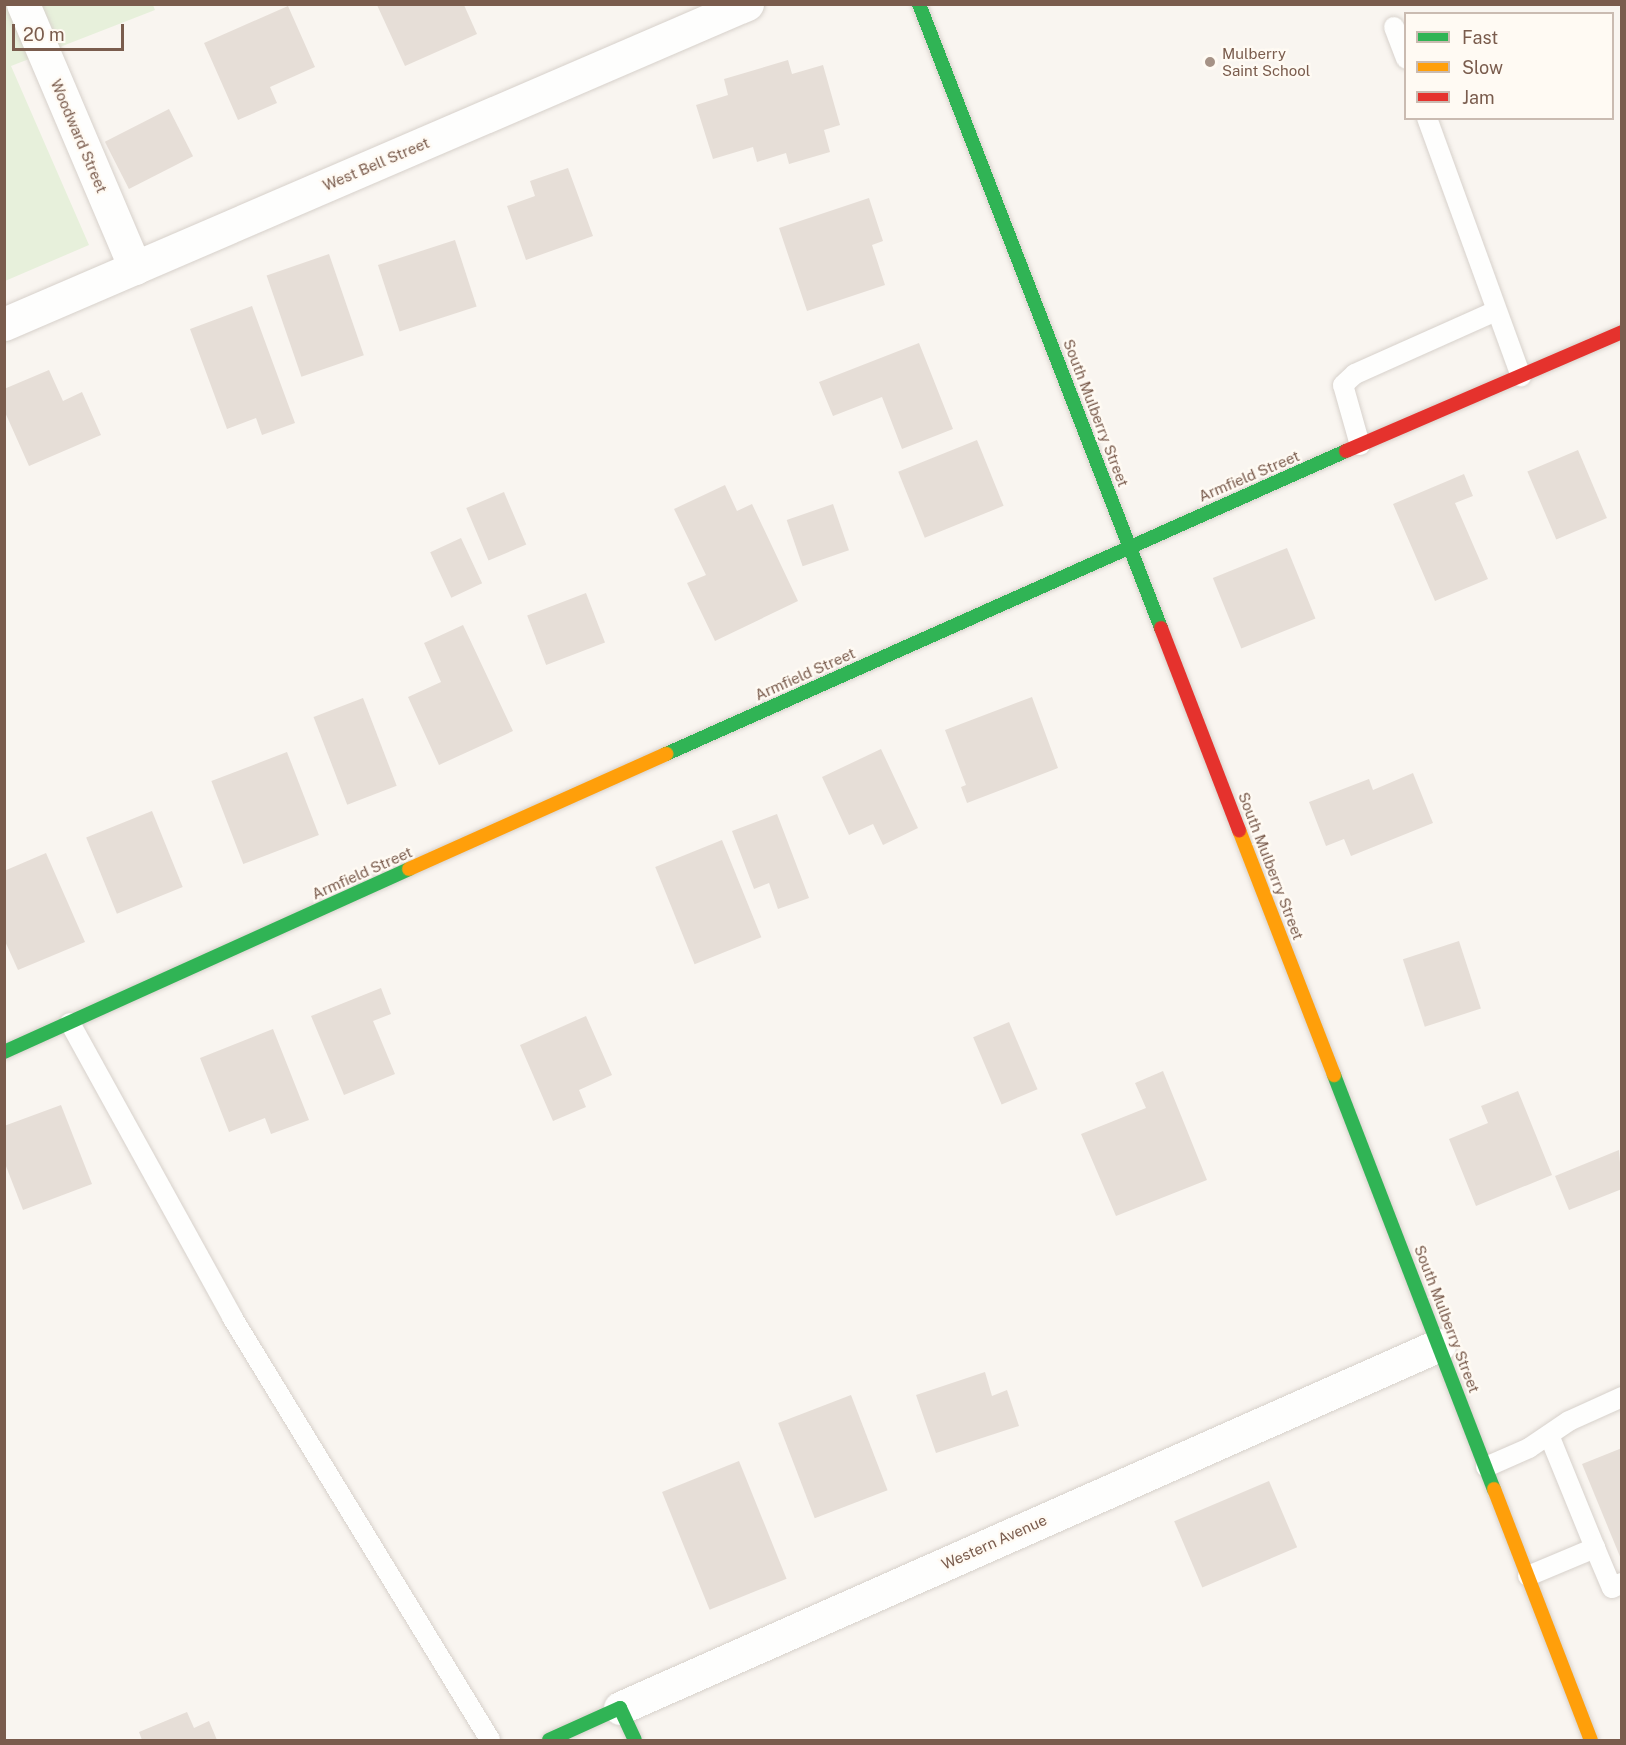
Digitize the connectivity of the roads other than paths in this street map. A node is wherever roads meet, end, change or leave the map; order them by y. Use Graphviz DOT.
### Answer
graph roads {
  1 [pos="23,4"];
  2 [pos="747,4"];
  3 [pos="919,4"];
  4 [pos="1394,27"];
  5 [pos="1404,54"];
  6 [pos="1428,120"];
  7 [pos="135,268"];
  8 [pos="1496,311"];
  9 [pos="4,324"];
  10 [pos="1622,332"];
  11 [pos="1521,376"];
  12 [pos="1360,445"];
  13 [pos="1129,545"];
  14 [pos="70,1023"];
  15 [pos="4,1053"];
  16 [pos="1440,1345"];
  17 [pos="1622,1397"];
  18 [pos="1549,1435"];
  19 [pos="1486,1467"];
  20 [pos="1595,1548"];
  21 [pos="1528,1576"];
  22 [pos="1622,1583"];
  23 [pos="620,1708"];
  24 [pos="490,1740"];
  25 [pos="549,1740"];
  26 [pos="635,1740"];
  27 [pos="1591,1740"];
  1 -- 7 [label="street, Woodward Street"];
  2 -- 7 [label="street, West Bell Street"];
  3 -- 13 [label="street, South Mulberry Street"];
  4 -- 5 [label="lane"];
  6 -- 8 [label="lane"];
  7 -- 9 [label="street, West Bell Street"];
  8 -- 11 [label="lane"];
  8 -- 12 [label="lane"];
  10 -- 11 [label="street, Armfield Street"];
  11 -- 12 [label="street, Armfield Street"];
  12 -- 13 [label="street, Armfield Street"];
  13 -- 14 [label="street, Armfield Street"];
  13 -- 16 [label="street, South Mulberry Street"];
  14 -- 15 [label="street, Armfield Street"];
  14 -- 24 [label="lane"];
  16 -- 19 [label="street, South Mulberry Street"];
  16 -- 23 [label="street, Western Avenue"];
  17 -- 18 [label="lane"];
  18 -- 19 [label="lane"];
  18 -- 20 [label="lane"];
  19 -- 21 [label="street, South Mulberry Street"];
  20 -- 21 [label="lane"];
  20 -- 22 [label="lane"];
  21 -- 27 [label="street, South Mulberry Street"];
  23 -- 25 [label="street, Western Avenue"];
  23 -- 26 [label="street"];
}
